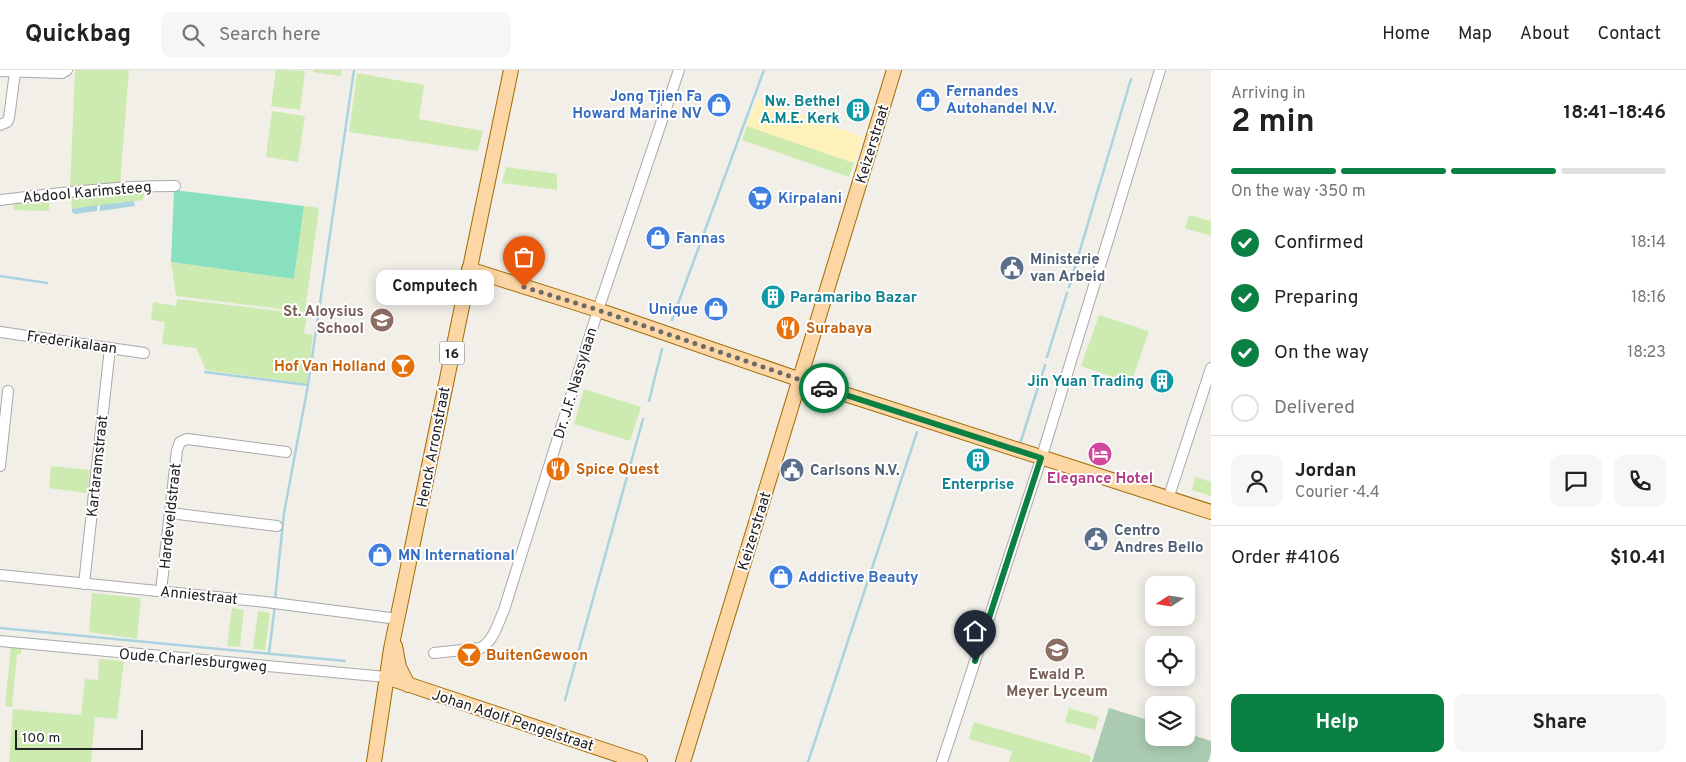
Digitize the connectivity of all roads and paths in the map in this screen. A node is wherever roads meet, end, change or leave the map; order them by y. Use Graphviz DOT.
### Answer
graph roads {
  1 [pos="67,70"];
  2 [pos="511,70"];
  3 [pos="679,70"];
  4 [pos="894,70"];
  5 [pos="1160,70"];
  6 [pos="0,71"];
  7 [pos="15,72"];
  8 [pos="0,125"];
  9 [pos="175,186"];
  10 [pos="0,200"];
  11 [pos="469,270"];
  12 [pos="598,310"];
  13 [pos="0,332"];
  14 [pos="110,348"];
  15 [pos="144,352"];
  16 [pos="1211,368"];
  17 [pos="800,380"];
  18 [pos="8,392"];
  19 [pos="286,452"];
  20 [pos="1041,458"];
  21 [pos="0,466"];
  22 [pos="1168,498"];
  23 [pos="1211,512"];
  24 [pos="170,513"];
  25 [pos="277,526"];
  26 [pos="0,575"];
  27 [pos="84,584"];
  28 [pos="162,591"];
  29 [pos="398,619"];
  30 [pos="394,636"];
  31 [pos="0,641"];
  32 [pos="434,653"];
  33 [pos="386,677"];
  34 [pos="408,685"];
  35 [pos="374,762"];
  36 [pos="640,762"];
  37 [pos="683,762"];
  38 [pos="942,762"];
  1 -- 7 [label="street"];
  2 -- 11 [label="main road, Henck Arronstraat / 16"];
  3 -- 12 [label="street, Dr. J.F. Nassylaan"];
  4 -- 17 [label="main road, Keizerstraat"];
  5 -- 20 [label="street"];
  6 -- 7 [label="street"];
  7 -- 8 [label="street"];
  9 -- 10 [label="street, Abdool Karimsteeg"];
  11 -- 12 [label="main road"];
  11 -- 29 [label="main road, Henck Arronstraat / 16"];
  12 -- 17 [label="main road"];
  12 -- 32 [label="street, Dr. J.F. Nassylaan"];
  13 -- 14 [label="street, Frederikalaan"];
  14 -- 15 [label="street, Frederikalaan"];
  14 -- 27 [label="street, Kartaramstraat"];
  16 -- 22 [label="street"];
  17 -- 20 [label="main road"];
  17 -- 37 [label="main road, Keizerstraat"];
  18 -- 21 [label="street"];
  19 -- 24 [label="street, Hardeveldstraat"];
  20 -- 22 [label="main road"];
  20 -- 38 [label="street"];
  22 -- 23 [label="main road"];
  24 -- 25 [label="street"];
  24 -- 28 [label="street, Hardeveldstraat"];
  26 -- 27 [label="street, Anniestraat"];
  27 -- 28 [label="street, Anniestraat"];
  28 -- 29 [label="street, Anniestraat"];
  29 -- 30 [label="main road, Henck Arronstraat / 16"];
  30 -- 33 [label="main road, Henck Arronstraat / 16"];
  30 -- 34 [label="main road"];
  31 -- 33 [label="street, Oude Charlesburgweg"];
  33 -- 34 [label="main road, Johan Adolf Pengelstraat"];
  33 -- 35 [label="main road, 16"];
  34 -- 36 [label="main road, Johan Adolf Pengelstraat"];
}
